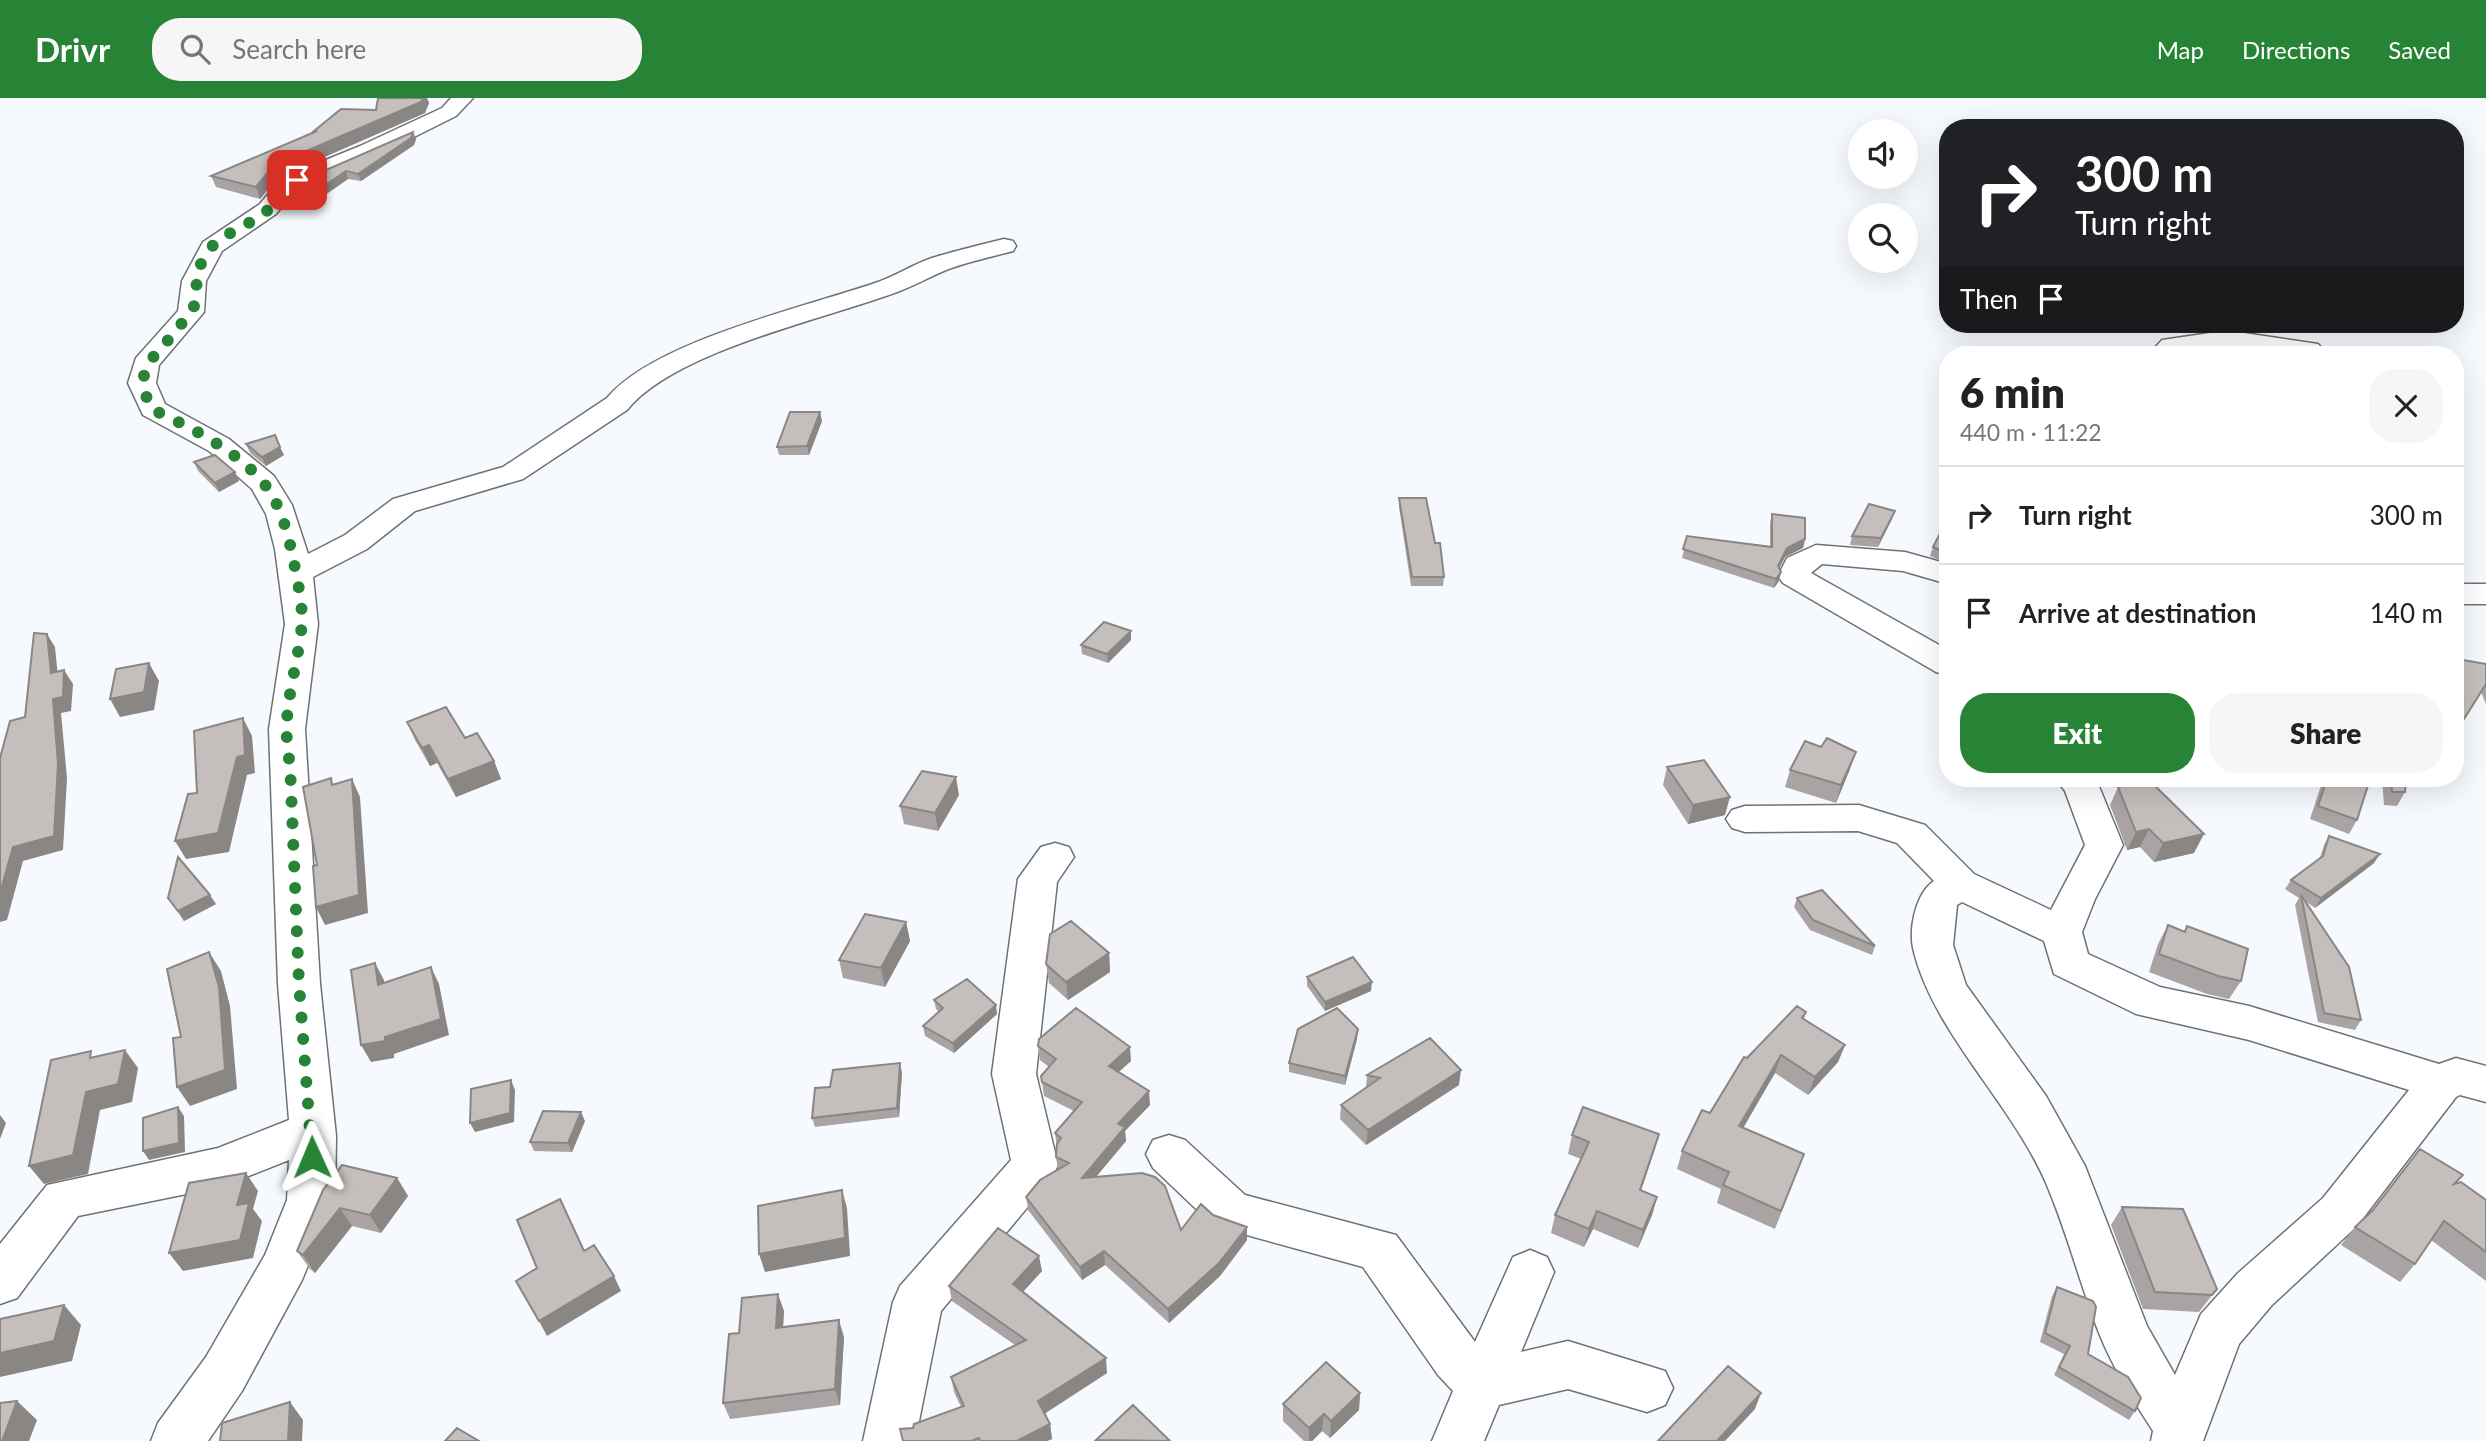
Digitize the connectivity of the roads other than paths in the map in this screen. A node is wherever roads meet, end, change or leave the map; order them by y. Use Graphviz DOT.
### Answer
graph roads {
  1 [pos="463,98"];
  2 [pos="1004,246"];
  3 [pos="2222,333"];
  4 [pos="2234,333"];
  5 [pos="2171,346"];
  6 [pos="2267,346"];
  7 [pos="1939,571"];
  8 [pos="296,573"];
  9 [pos="2464,594"];
  10 [pos="2486,594"];
  11 [pos="1939,659"];
  12 [pos="2082,787"];
  13 [pos="1745,819"];
  14 [pos="1055,857"];
  15 [pos="1961,884"];
  16 [pos="2062,932"];
  17 [pos="2464,1083"];
  18 [pos="312,1130"];
  19 [pos="1169,1154"];
  20 [pos="1530,1272"];
  21 [pos="0,1282"];
  22 [pos="1482,1385"];
  23 [pos="1647,1388"];
  24 [pos="2178,1434"];
  25 [pos="177,1441"];
  26 [pos="889,1441"];
  27 [pos="1458,1441"];
  1 -- 8 [label="street"];
  2 -- 8 [label="street"];
  3 -- 5 [label="street"];
  4 -- 6 [label="street"];
  7 -- 11 [label="street"];
  8 -- 18 [label="street"];
  9 -- 10 [label="street"];
  12 -- 16 [label="street"];
  13 -- 15 [label="street"];
  14 -- 26 [label="street"];
  15 -- 16 [label="street"];
  15 -- 24 [label="street"];
  16 -- 17 [label="street"];
  17 -- 24 [label="street"];
  18 -- 21 [label="street"];
  18 -- 25 [label="street"];
  19 -- 22 [label="street"];
  20 -- 22 [label="street"];
  22 -- 23 [label="street"];
  22 -- 27 [label="street"];
}
